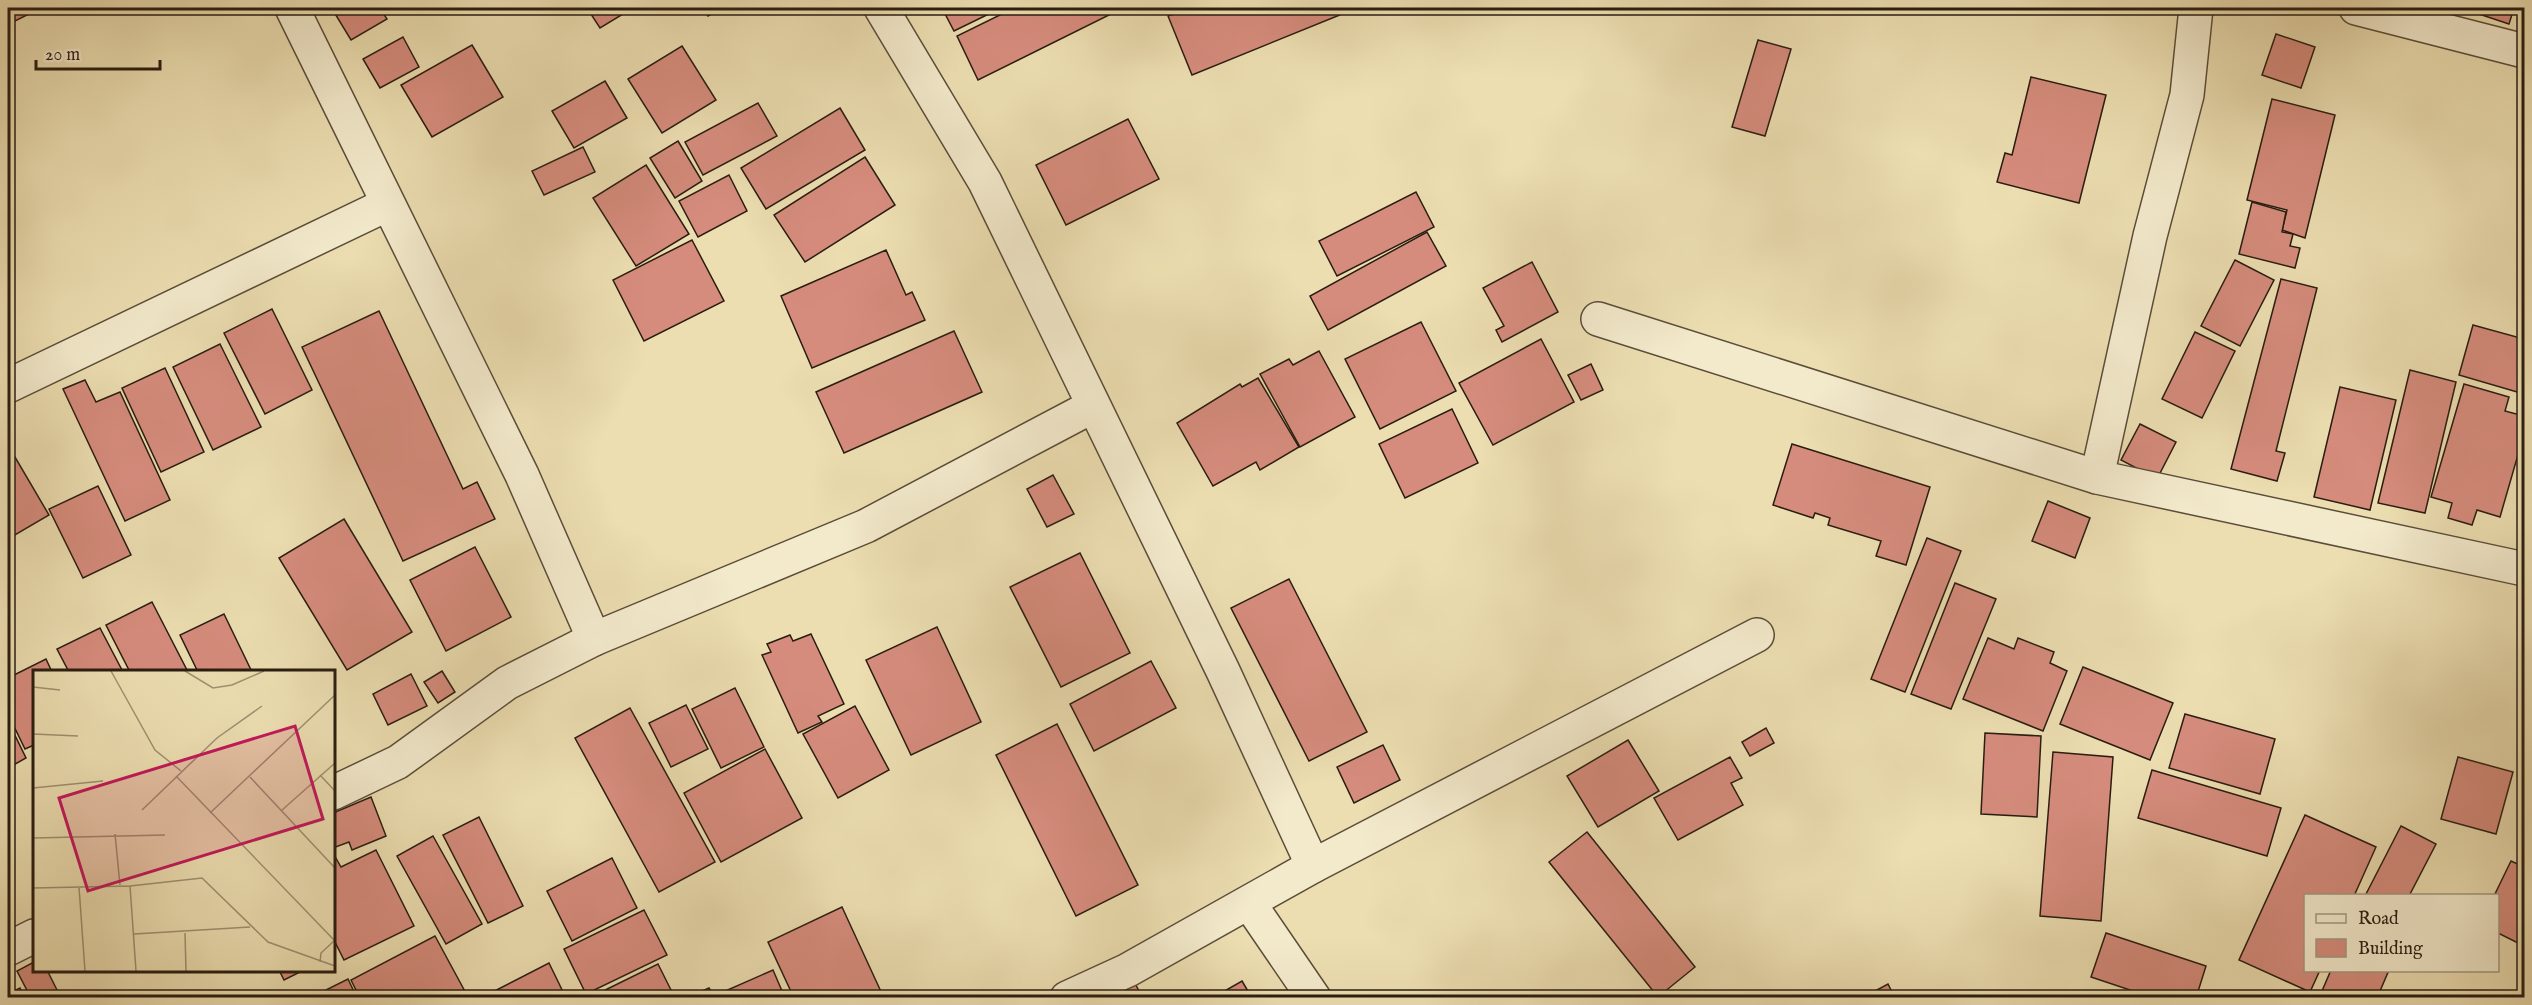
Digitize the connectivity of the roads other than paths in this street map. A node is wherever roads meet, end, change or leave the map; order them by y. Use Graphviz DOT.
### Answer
graph roads {
  1 [pos="292,8"];
  2 [pos="880,8"];
  3 [pos="2196,8"];
  4 [pos="2356,8"];
  5 [pos="2524,51"];
  6 [pos="388,204"];
  7 [pos="1598,319"];
  8 [pos="8,386"];
  9 [pos="1093,406"];
  10 [pos="2097,477"];
  11 [pos="2524,569"];
  12 [pos="1757,635"];
  13 [pos="594,639"];
  14 [pos="334,793"];
  15 [pos="1313,866"];
  16 [pos="1249,903"];
  17 [pos="33,936"];
  18 [pos="8,949"];
  19 [pos="1067,998"];
  20 [pos="1314,998"];
  1 -- 6 [label="street"];
  2 -- 9 [label="street"];
  3 -- 10 [label="street"];
  4 -- 5 [label="street"];
  6 -- 8 [label="street"];
  6 -- 13 [label="street"];
  7 -- 10 [label="street"];
  9 -- 13 [label="street"];
  9 -- 15 [label="street"];
  10 -- 11 [label="street"];
  12 -- 15 [label="street"];
  13 -- 14 [label="street"];
  15 -- 16 [label="street"];
  16 -- 19 [label="street"];
  16 -- 20 [label="street"];
  17 -- 18 [label="street"];
}
